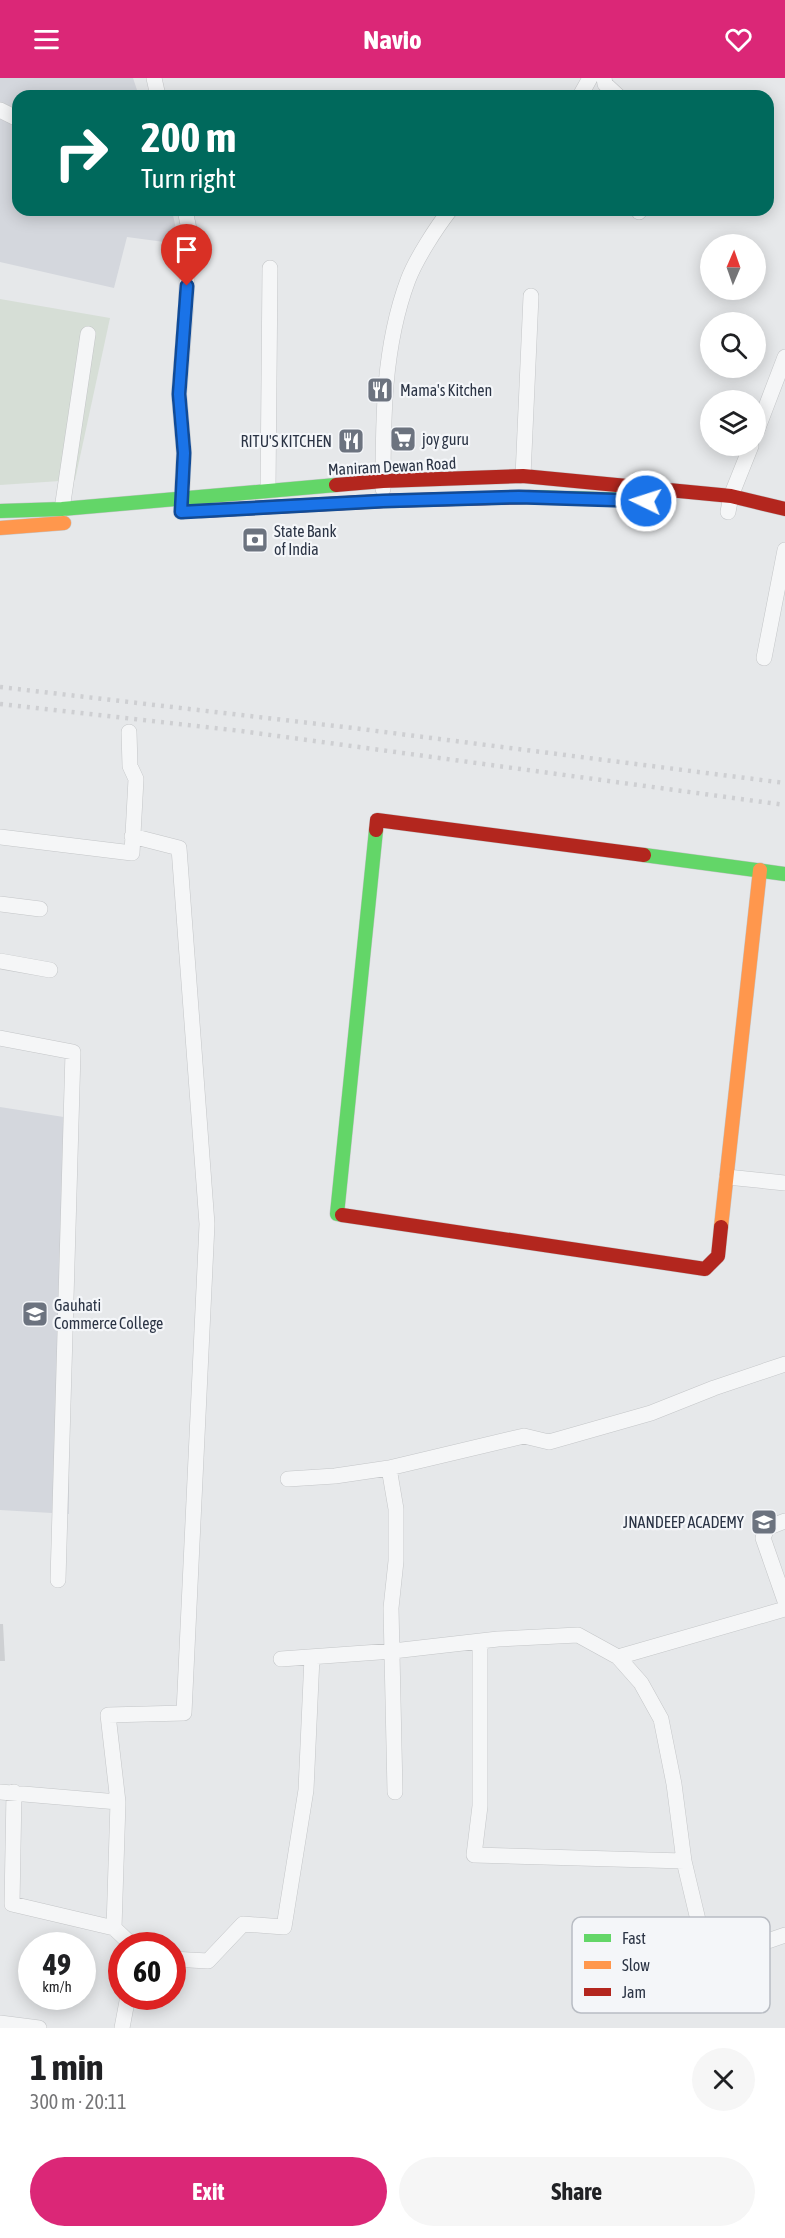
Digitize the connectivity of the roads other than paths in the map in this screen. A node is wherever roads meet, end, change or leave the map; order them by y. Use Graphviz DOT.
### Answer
graph roads {
  1 [pos="186,216"];
  2 [pos="446,216"];
  3 [pos="270,268"];
  4 [pos="531,296"];
  5 [pos="88,334"];
  6 [pos="785,357"];
  7 [pos="766,407"];
  8 [pos="748,456"];
  9 [pos="523,476"];
  10 [pos="383,481"];
  11 [pos="268,490"];
  12 [pos="383,501"];
  13 [pos="181,505"];
  14 [pos="700,507"];
  15 [pos="730,508"];
  16 [pos="62,509"];
  17 [pos="785,509"];
  18 [pos="0,511"];
  19 [pos="98,520"];
  20 [pos="75,522"];
  21 [pos="0,528"];
  22 [pos="785,550"];
  23 [pos="764,658"];
  24 [pos="129,732"];
  25 [pos="132,836"];
  26 [pos="0,837"];
  27 [pos="760,870"];
  28 [pos="785,874"];
  29 [pos="0,904"];
  30 [pos="40,909"];
  31 [pos="0,961"];
  32 [pos="50,970"];
  33 [pos="0,1038"];
  34 [pos="727,1177"];
  35 [pos="785,1183"];
  36 [pos="785,1364"];
  37 [pos="389,1468"];
  38 [pos="288,1479"];
  39 [pos="785,1521"];
  40 [pos="57,1580"];
  41 [pos="785,1601"];
  42 [pos="785,1609"];
  43 [pos="480,1641"];
  44 [pos="393,1652"];
  45 [pos="312,1657"];
  46 [pos="618,1657"];
  47 [pos="281,1659"];
  48 [pos="7,1792"];
  49 [pos="395,1792"];
  50 [pos="118,1802"];
  51 [pos="684,1862"];
  52 [pos="697,1917"];
  53 [pos="114,1928"];
  54 [pos="118,1932"];
  55 [pos="785,1935"];
  56 [pos="770,1940"];
  57 [pos="186,1960"];
  58 [pos="125,2010"];
  59 [pos="0,2024"];
  60 [pos="39,2028"];
  61 [pos="122,2028"];
  1 -- 13 [label="street"];
  2 -- 10 [label="street"];
  3 -- 11 [label="street"];
  4 -- 9 [label="street"];
  5 -- 16 [label="street"];
  6 -- 7 [label="street"];
  8 -- 15 [label="street"];
  9 -- 10 [label="street, Maniram Dewan Road"];
  9 -- 15 [label="street, Maniram Dewan Road"];
  10 -- 11 [label="street, Maniram Dewan Road"];
  10 -- 12 [label="street"];
  11 -- 13 [label="street, Maniram Dewan Road"];
  12 -- 13 [label="street, Maniram Dewan Road"];
  12 -- 14 [label="street, Maniram Dewan Road"];
  13 -- 16 [label="street, Maniram Dewan Road"];
  13 -- 19 [label="street, Maniram Dewan Road"];
  15 -- 17 [label="street, Maniram Dewan Road"];
  16 -- 18 [label="street, Maniram Dewan Road"];
  20 -- 21 [label="street"];
  22 -- 23 [label="street"];
  24 -- 25 [label="street"];
  25 -- 26 [label="street"];
  25 -- 50 [label="street"];
  27 -- 28 [label="street"];
  27 -- 34 [label="street"];
  27 -- 34 [label="street"];
  29 -- 30 [label="street"];
  31 -- 32 [label="street"];
  33 -- 40 [label="street"];
  34 -- 35 [label="street"];
  36 -- 37 [label="street"];
  37 -- 38 [label="street"];
  37 -- 44 [label="street"];
  39 -- 41 [label="street"];
  42 -- 46 [label="street"];
  43 -- 44 [label="street"];
  43 -- 46 [label="street"];
  43 -- 51 [label="street"];
  44 -- 45 [label="street"];
  44 -- 49 [label="street"];
  45 -- 47 [label="street"];
  45 -- 57 [label="street"];
  46 -- 51 [label="street"];
  48 -- 50 [label="street"];
  48 -- 53 [label="street"];
  50 -- 53 [label="street"];
  51 -- 52 [label="street"];
  53 -- 54 [label="street"];
  55 -- 56 [label="street"];
  58 -- 61 [label="street"];
  59 -- 60 [label="street"];
}
